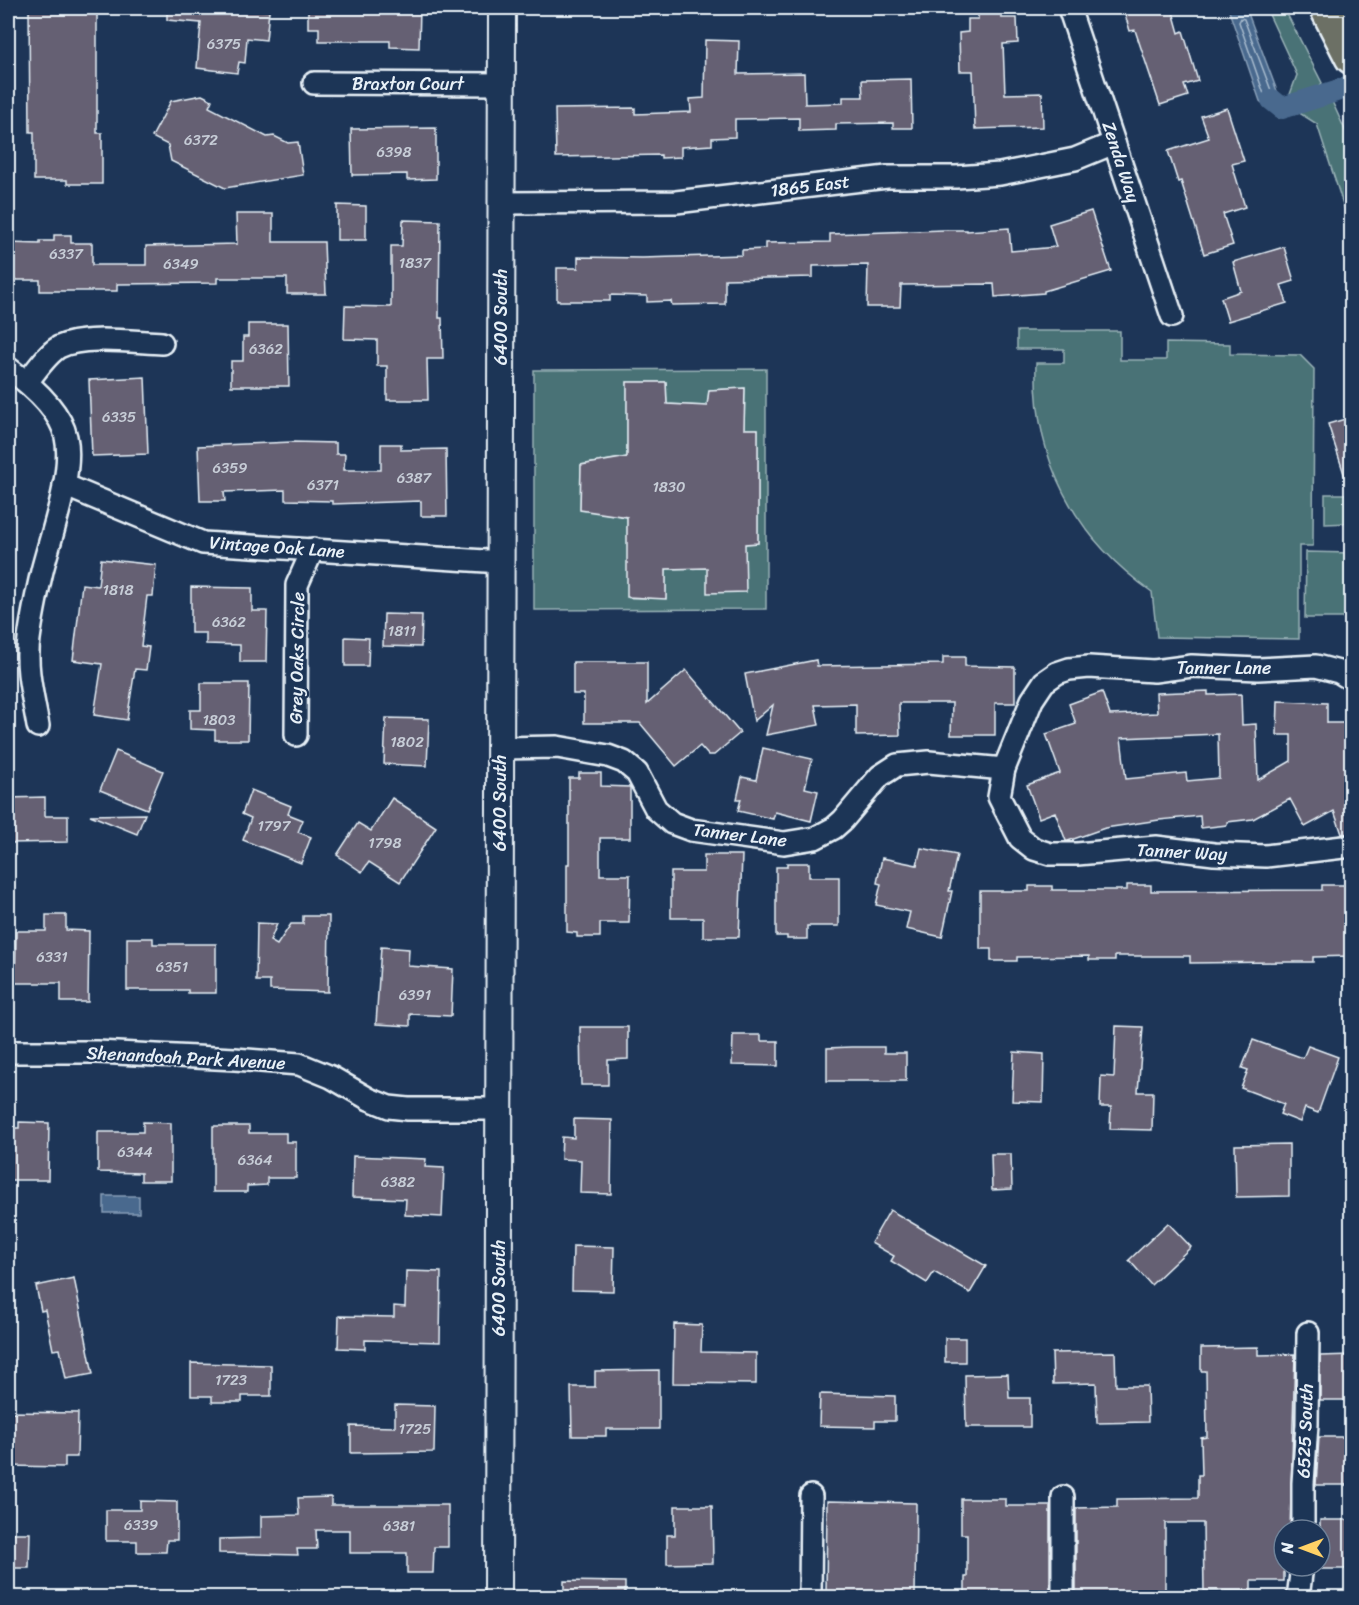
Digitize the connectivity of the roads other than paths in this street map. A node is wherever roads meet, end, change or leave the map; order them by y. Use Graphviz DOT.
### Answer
graph roads {
  1 [pos="502,8"];
  2 [pos="1069,8"];
  3 [pos="1327,8"];
  4 [pos="1352,57"];
  5 [pos="314,83"];
  6 [pos="502,84"];
  7 [pos="1114,143"];
  8 [pos="501,203"];
  9 [pos="1172,316"];
  10 [pos="162,343"];
  11 [pos="8,368"];
  12 [pos="27,382"];
  13 [pos="64,485"];
  14 [pos="313,549"];
  15 [pos="501,562"];
  16 [pos="1352,680"];
  17 [pos="38,726"];
  18 [pos="296,735"];
  19 [pos="500,748"];
  20 [pos="1004,769"];
  21 [pos="1352,846"];
  22 [pos="8,1052"];
  23 [pos="499,1109"];
  24 [pos="1308,1333"];
  25 [pos="811,1496"];
  26 [pos="1063,1497"];
  27 [pos="1302,1518"];
  28 [pos="1300,1578"];
  29 [pos="498,1598"];
  30 [pos="810,1598"];
  31 [pos="1063,1598"];
  32 [pos="1298,1598"];
  1 -- 6 [label="street, 6400 South"];
  2 -- 7 [label="street, Zenda Way"];
  3 -- 4 [label="highway"];
  5 -- 6 [label="street, Braxton Court"];
  6 -- 8 [label="street, 6400 South"];
  7 -- 8 [label="street, 1865 East"];
  7 -- 9 [label="street, Zenda Way"];
  8 -- 15 [label="street, 6400 South"];
  10 -- 12 [label="street"];
  11 -- 12 [label="street"];
  12 -- 13 [label="street"];
  13 -- 14 [label="street, Vintage Oak Lane"];
  13 -- 17 [label="street"];
  14 -- 15 [label="street, Vintage Oak Lane"];
  14 -- 18 [label="street, Grey Oaks Circle"];
  15 -- 19 [label="street, 6400 South"];
  16 -- 20 [label="street, Tanner Lane"];
  19 -- 20 [label="street, Tanner Lane"];
  19 -- 23 [label="street, 6400 South"];
  20 -- 21 [label="street, Tanner Way"];
  22 -- 23 [label="street, Shenandoah Park Avenue"];
  23 -- 29 [label="street, 6400 South"];
  24 -- 27 [label="street, 6525 South"];
  25 -- 30 [label="street"];
  26 -- 31 [label="street"];
  28 -- 32 [label="street"];
}
